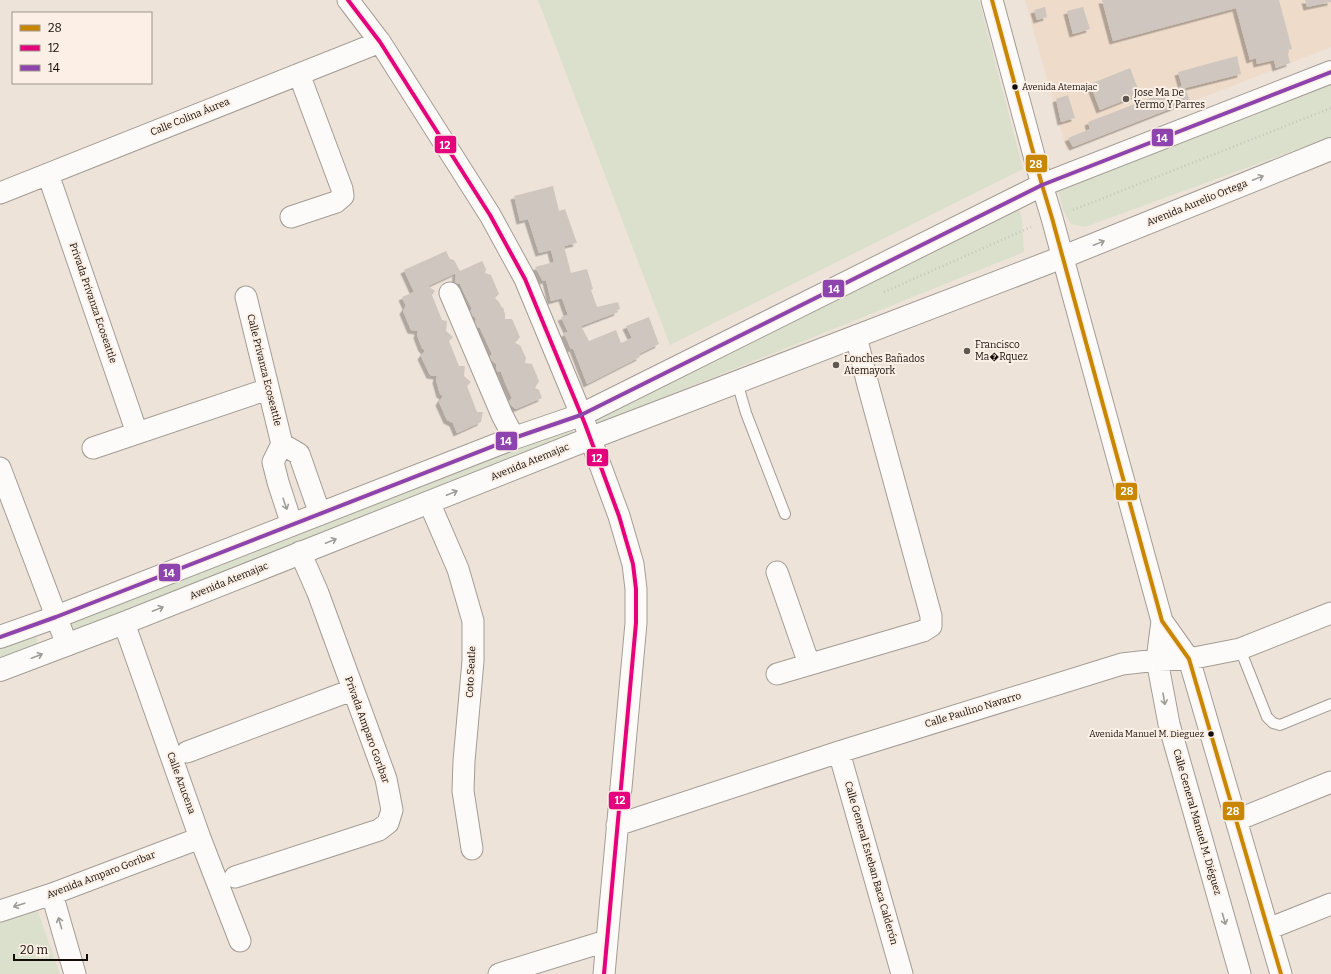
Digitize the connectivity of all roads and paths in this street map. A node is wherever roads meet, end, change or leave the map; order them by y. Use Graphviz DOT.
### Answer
graph roads {
  1 [pos="348,0"];
  2 [pos="992,0"];
  3 [pos="380,42"];
  4 [pos="1331,72"];
  5 [pos="299,74"];
  6 [pos="1331,149"];
  7 [pos="48,174"];
  8 [pos="1042,185"];
  9 [pos="0,193"];
  10 [pos="291,217"];
  11 [pos="1062,257"];
  12 [pos="450,293"];
  13 [pos="246,297"];
  14 [pos="856,336"];
  15 [pos="737,382"];
  16 [pos="268,389"];
  17 [pos="582,414"];
  18 [pos="137,433"];
  19 [pos="514,438"];
  20 [pos="591,438"];
  21 [pos="282,444"];
  22 [pos="93,448"];
  23 [pos="0,468"];
  24 [pos="429,502"];
  25 [pos="320,514"];
  26 [pos="785,514"];
  27 [pos="292,525"];
  28 [pos="300,552"];
  29 [pos="777,572"];
  30 [pos="1331,613"];
  31 [pos="56,617"];
  32 [pos="1162,621"];
  33 [pos="124,623"];
  34 [pos="0,637"];
  35 [pos="67,645"];
  36 [pos="1240,649"];
  37 [pos="1189,659"];
  38 [pos="1157,660"];
  39 [pos="809,664"];
  40 [pos="0,670"];
  41 [pos="777,674"];
  42 [pos="352,690"];
  43 [pos="1331,704"];
  44 [pos="188,752"];
  45 [pos="839,752"];
  46 [pos="1331,782"];
  47 [pos="1236,820"];
  48 [pos="617,826"];
  49 [pos="200,838"];
  50 [pos="472,849"];
  51 [pos="235,877"];
  52 [pos="52,894"];
  53 [pos="1331,904"];
  54 [pos="0,911"];
  55 [pos="1268,929"];
  56 [pos="240,941"];
  57 [pos="606,941"];
  58 [pos="75,974"];
  59 [pos="499,974"];
  60 [pos="604,974"];
  61 [pos="902,974"];
  62 [pos="1240,974"];
  63 [pos="1281,974"];
  1 -- 3 [label="street"];
  2 -- 8 [label="street, Calle General Manuel M. Diéguez"];
  3 -- 5 [label="street, Calle Colina Áurea"];
  3 -- 17 [label="street"];
  4 -- 8 [label="main road"];
  5 -- 7 [label="street, Calle Colina Áurea"];
  5 -- 10 [label="street"];
  11 -- 6 [label="main road, Avenida Aurelio Ortega, one-way"];
  7 -- 9 [label="street, Calle Colina Áurea"];
  7 -- 18 [label="street, Privada Privanza Ecoseattle"];
  8 -- 11 [label="street, Calle General Manuel M. Diéguez"];
  8 -- 17 [label="main road"];
  11 -- 14 [label="main road, Avenida Atemajac"];
  11 -- 32 [label="street, Calle General Manuel M. Diéguez"];
  12 -- 19 [label="street"];
  13 -- 16 [label="street, Calle Privanza Ecoseattle"];
  14 -- 15 [label="main road, Avenida Atemajac"];
  14 -- 39 [label="street"];
  15 -- 20 [label="main road, Avenida Atemajac"];
  15 -- 26 [label="lane"];
  16 -- 18 [label="street"];
  16 -- 21 [label="street, Calle Privanza Ecoseattle"];
  17 -- 19 [label="main road"];
  17 -- 20 [label="street"];
  18 -- 22 [label="street"];
  19 -- 25 [label="main road"];
  24 -- 20 [label="main road, Avenida Atemajac, one-way"];
  20 -- 48 [label="street"];
  21 -- 25 [label="street"];
  21 -- 27 [label="street, one-way"];
  23 -- 31 [label="street"];
  28 -- 24 [label="main road, Avenida Atemajac, one-way"];
  24 -- 50 [label="street, Coto Seatle"];
  25 -- 27 [label="main road"];
  27 -- 31 [label="main road"];
  33 -- 28 [label="main road, Avenida Atemajac, one-way"];
  28 -- 42 [label="street, Privada Amparo Goribar"];
  29 -- 39 [label="street"];
  30 -- 36 [label="street, Calle Paulino Navarro"];
  31 -- 34 [label="main road"];
  31 -- 35 [label="street"];
  32 -- 37 [label="street, Calle General Manuel M. Diéguez"];
  32 -- 38 [label="street, Calle General Manuel M. Diéguez"];
  33 -- 35 [label="main road, Avenida Atemajac"];
  33 -- 49 [label="street, Calle Azucena"];
  40 -- 35 [label="main road, Avenida Atemajac, one-way"];
  36 -- 37 [label="street, Calle Paulino Navarro"];
  36 -- 43 [label="lane"];
  37 -- 38 [label="street, Calle Paulino Navarro"];
  37 -- 47 [label="street, Calle General Manuel M. Diéguez"];
  38 -- 45 [label="street, Calle Paulino Navarro"];
  38 -- 62 [label="street, Calle General Manuel M. Diéguez, one-way"];
  39 -- 41 [label="street"];
  42 -- 44 [label="street"];
  42 -- 51 [label="street, Privada Amparo Goribar"];
  45 -- 48 [label="street, Calle Paulino Navarro"];
  45 -- 61 [label="street, Calle General Esteban Baca Calderón"];
  46 -- 47 [label="street"];
  47 -- 55 [label="street, Calle General Manuel M. Diéguez"];
  48 -- 57 [label="street"];
  49 -- 52 [label="street, Avenida Amparo Goribar"];
  49 -- 56 [label="street, Calle Azucena"];
  52 -- 54 [label="street, Avenida Amparo Goribar, one-way"];
  58 -- 52 [label="street, one-way"];
  53 -- 55 [label="street"];
  55 -- 63 [label="street, Calle General Manuel M. Diéguez"];
  57 -- 59 [label="street"];
  57 -- 60 [label="street"];
}
